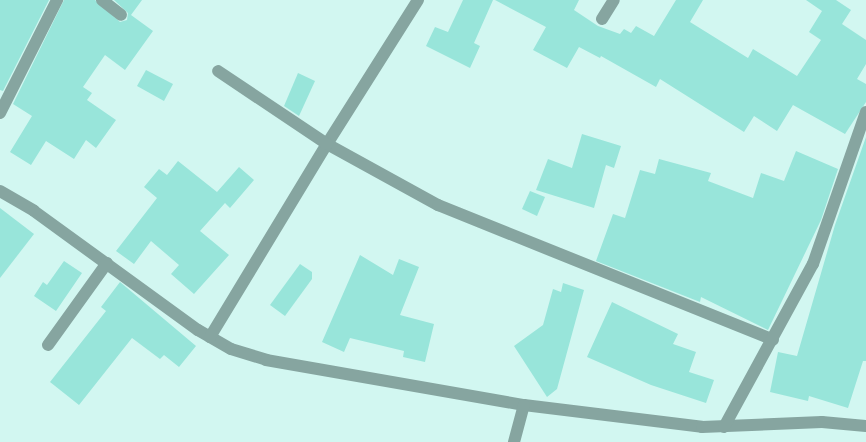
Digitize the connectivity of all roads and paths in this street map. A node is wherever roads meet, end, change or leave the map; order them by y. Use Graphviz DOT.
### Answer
graph roads {
  1 [pos="56,0"];
  2 [pos="102,0"];
  3 [pos="418,0"];
  4 [pos="614,0"];
  5 [pos="121,15"];
  6 [pos="602,19"];
  7 [pos="218,71"];
  8 [pos="866,112"];
  9 [pos="0,113"];
  10 [pos="327,144"];
  11 [pos="0,191"];
  12 [pos="106,263"];
  13 [pos="210,337"];
  14 [pos="773,340"];
  15 [pos="48,345"];
  16 [pos="524,405"];
  17 [pos="724,426"];
  18 [pos="866,426"];
  19 [pos="514,442"];
  1 -- 9 [label="street"];
  2 -- 5 [label="street"];
  3 -- 10 [label="street"];
  4 -- 6 [label="street"];
  7 -- 10 [label="street"];
  8 -- 14 [label="street"];
  10 -- 13 [label="street"];
  10 -- 14 [label="street"];
  11 -- 12 [label="street"];
  12 -- 13 [label="street"];
  12 -- 15 [label="street"];
  13 -- 16 [label="street"];
  14 -- 17 [label="street"];
  16 -- 17 [label="street"];
  16 -- 19 [label="street"];
  17 -- 18 [label="street"];
}
